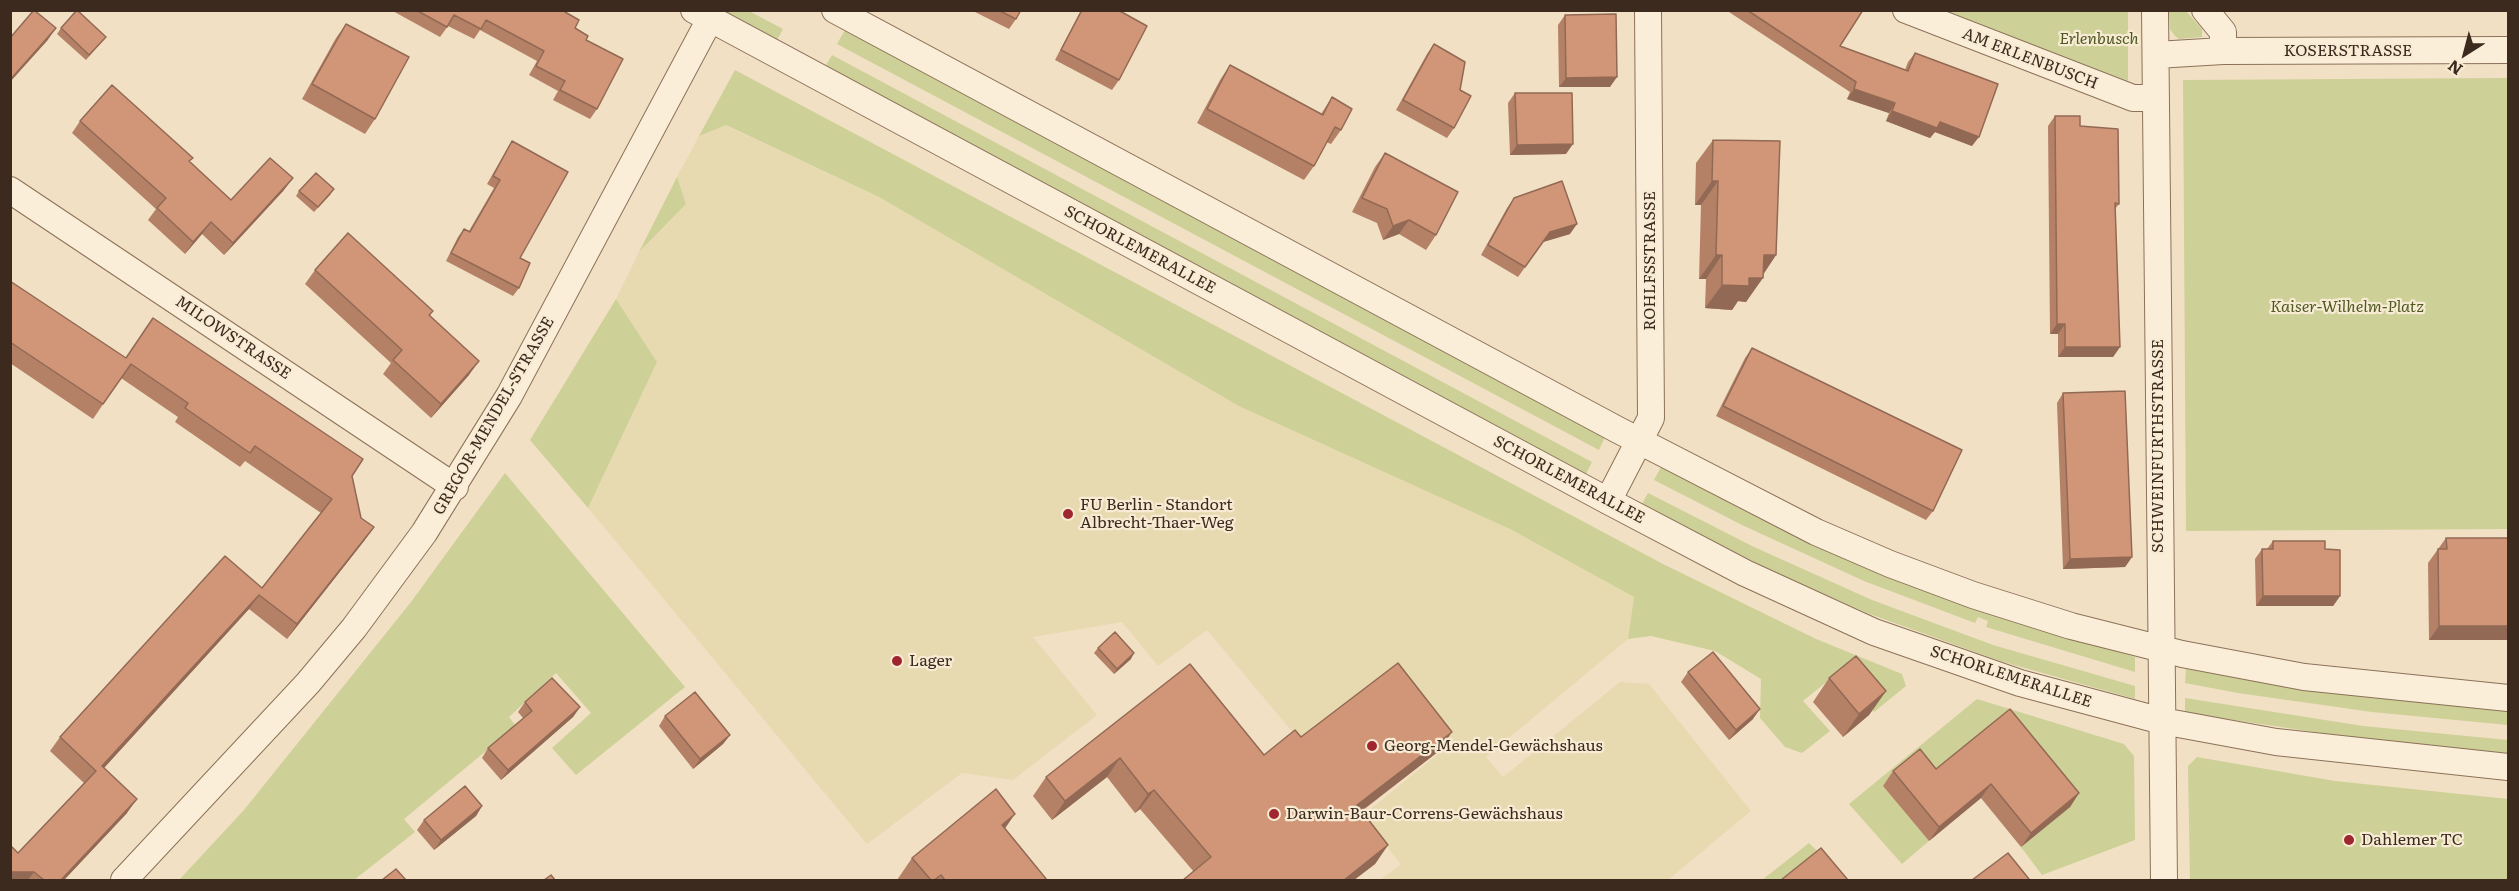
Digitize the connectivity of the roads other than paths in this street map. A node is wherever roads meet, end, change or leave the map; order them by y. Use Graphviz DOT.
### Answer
graph roads {
  1 [pos="835,10"];
  2 [pos="1648,10"];
  3 [pos="1906,10"];
  4 [pos="2155,10"];
  5 [pos="2205,10"];
  6 [pos="702,15"];
  7 [pos="2508,50"];
  8 [pos="2223,51"];
  9 [pos="2156,55"];
  10 [pos="2156,98"];
  11 [pos="10,190"];
  12 [pos="1639,441"];
  13 [pos="455,487"];
  14 [pos="1608,501"];
  15 [pos="2160,649"];
  16 [pos="2508,698"];
  17 [pos="2162,721"];
  18 [pos="2508,767"];
  19 [pos="124,880"];
  20 [pos="2164,880"];
  1 -- 12 [label="street"];
  2 -- 12 [label="street, ROHLFSSTRASSE"];
  3 -- 10 [label="street, AM ERLENBUSCH"];
  4 -- 9 [label="street, SCHWEINFURTHSTRASSE"];
  5 -- 8 [label="street"];
  6 -- 13 [label="street, GREGOR-MENDEL-STRASSE"];
  6 -- 14 [label="street, SCHORLEMERALLEE"];
  7 -- 8 [label="street, KOSERSTRASSE"];
  8 -- 9 [label="street, KOSERSTRASSE"];
  9 -- 10 [label="street, SCHWEINFURTHSTRASSE"];
  10 -- 15 [label="street, SCHWEINFURTHSTRASSE"];
  11 -- 13 [label="street, MILOWSTRASSE"];
  12 -- 14 [label="street, ROHLFSSTRASSE"];
  12 -- 15 [label="street"];
  13 -- 19 [label="street, GREGOR-MENDEL-STRASSE"];
  14 -- 17 [label="street, SCHORLEMERALLEE"];
  15 -- 16 [label="street"];
  15 -- 17 [label="street, SCHWEINFURTHSTRASSE"];
  17 -- 18 [label="street, SCHORLEMERALLEE"];
  17 -- 20 [label="street, SCHWEINFURTHSTRASSE"];
}
